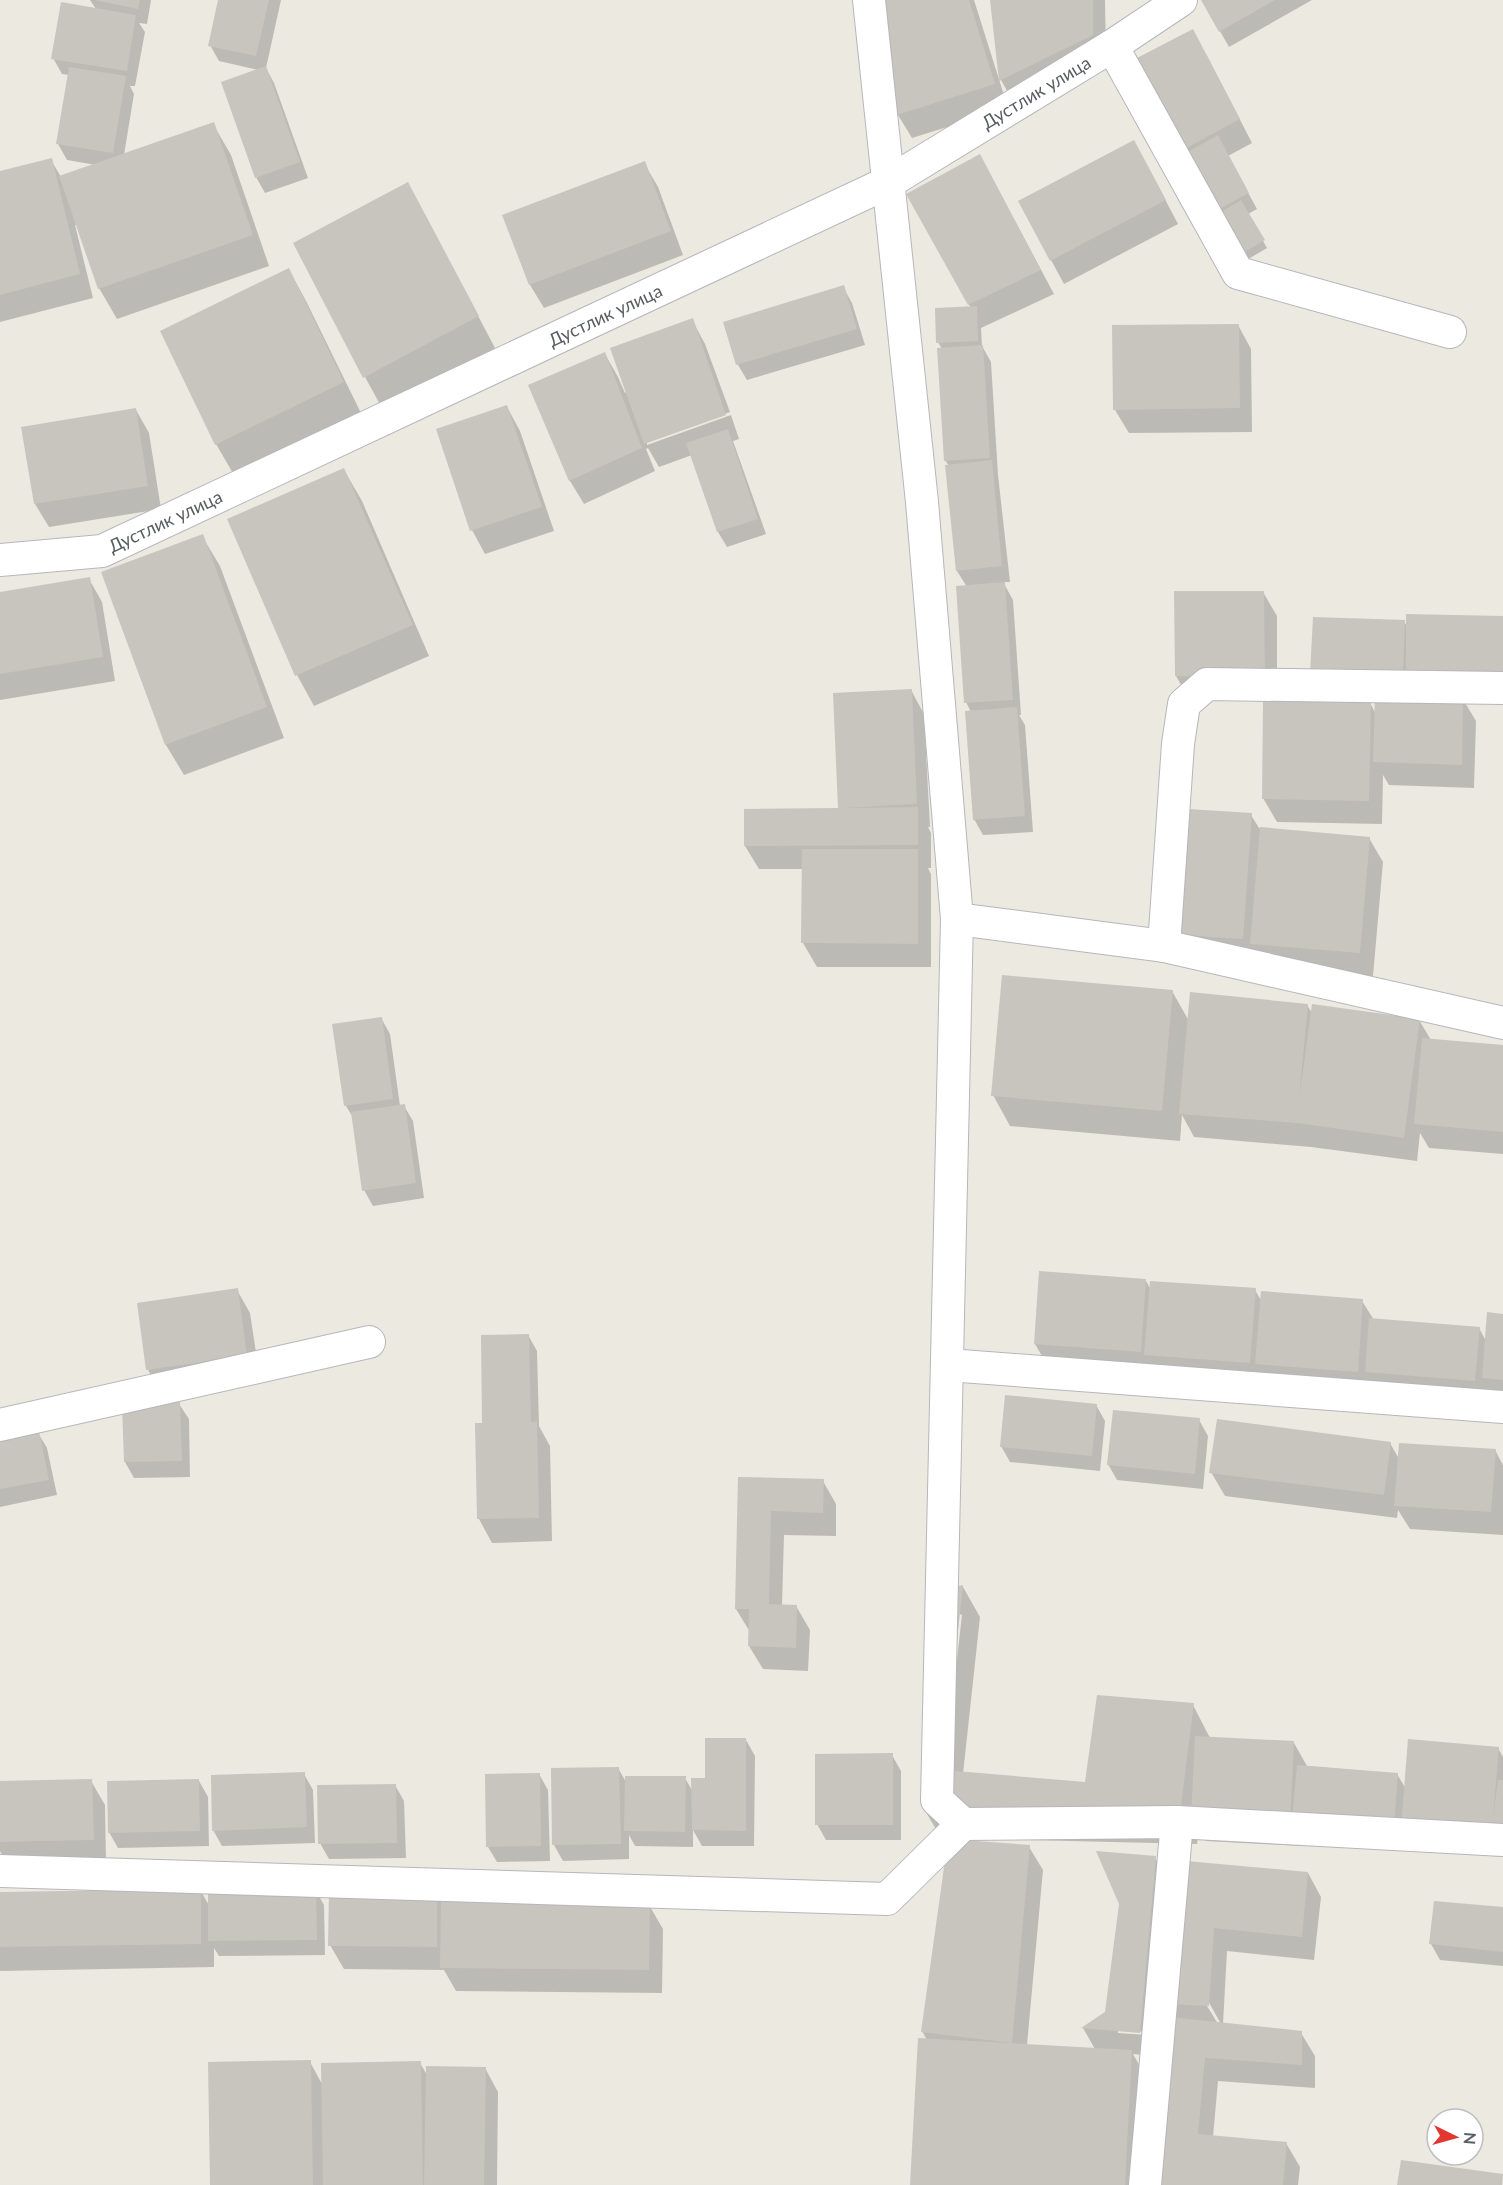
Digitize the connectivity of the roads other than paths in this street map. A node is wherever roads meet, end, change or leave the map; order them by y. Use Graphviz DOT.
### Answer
graph roads {
  1 [pos="869,0"];
  2 [pos="1181,0"];
  3 [pos="1112,46"];
  4 [pos="889,182"];
  5 [pos="1450,332"];
  6 [pos="0,560"];
  7 [pos="1503,688"];
  8 [pos="957,919"];
  9 [pos="1164,946"];
  10 [pos="1503,1023"];
  11 [pos="369,1342"];
  12 [pos="948,1365"];
  13 [pos="1503,1407"];
  14 [pos="0,1425"];
  15 [pos="1176,1822"];
  16 [pos="963,1824"];
  17 [pos="1503,1840"];
  18 [pos="0,1871"];
  19 [pos="1145,2185"];
  1 -- 4 [label="street"];
  2 -- 3 [label="street, Дустлик улица"];
  3 -- 4 [label="street, Дустлик улица"];
  3 -- 5 [label="street"];
  4 -- 6 [label="street, Дустлик улица"];
  4 -- 8 [label="street"];
  7 -- 9 [label="street"];
  8 -- 9 [label="street"];
  8 -- 12 [label="street"];
  9 -- 10 [label="street"];
  11 -- 14 [label="street"];
  12 -- 13 [label="street"];
  12 -- 16 [label="street"];
  15 -- 16 [label="street"];
  15 -- 17 [label="street"];
  15 -- 19 [label="street"];
  16 -- 18 [label="street"];
}
